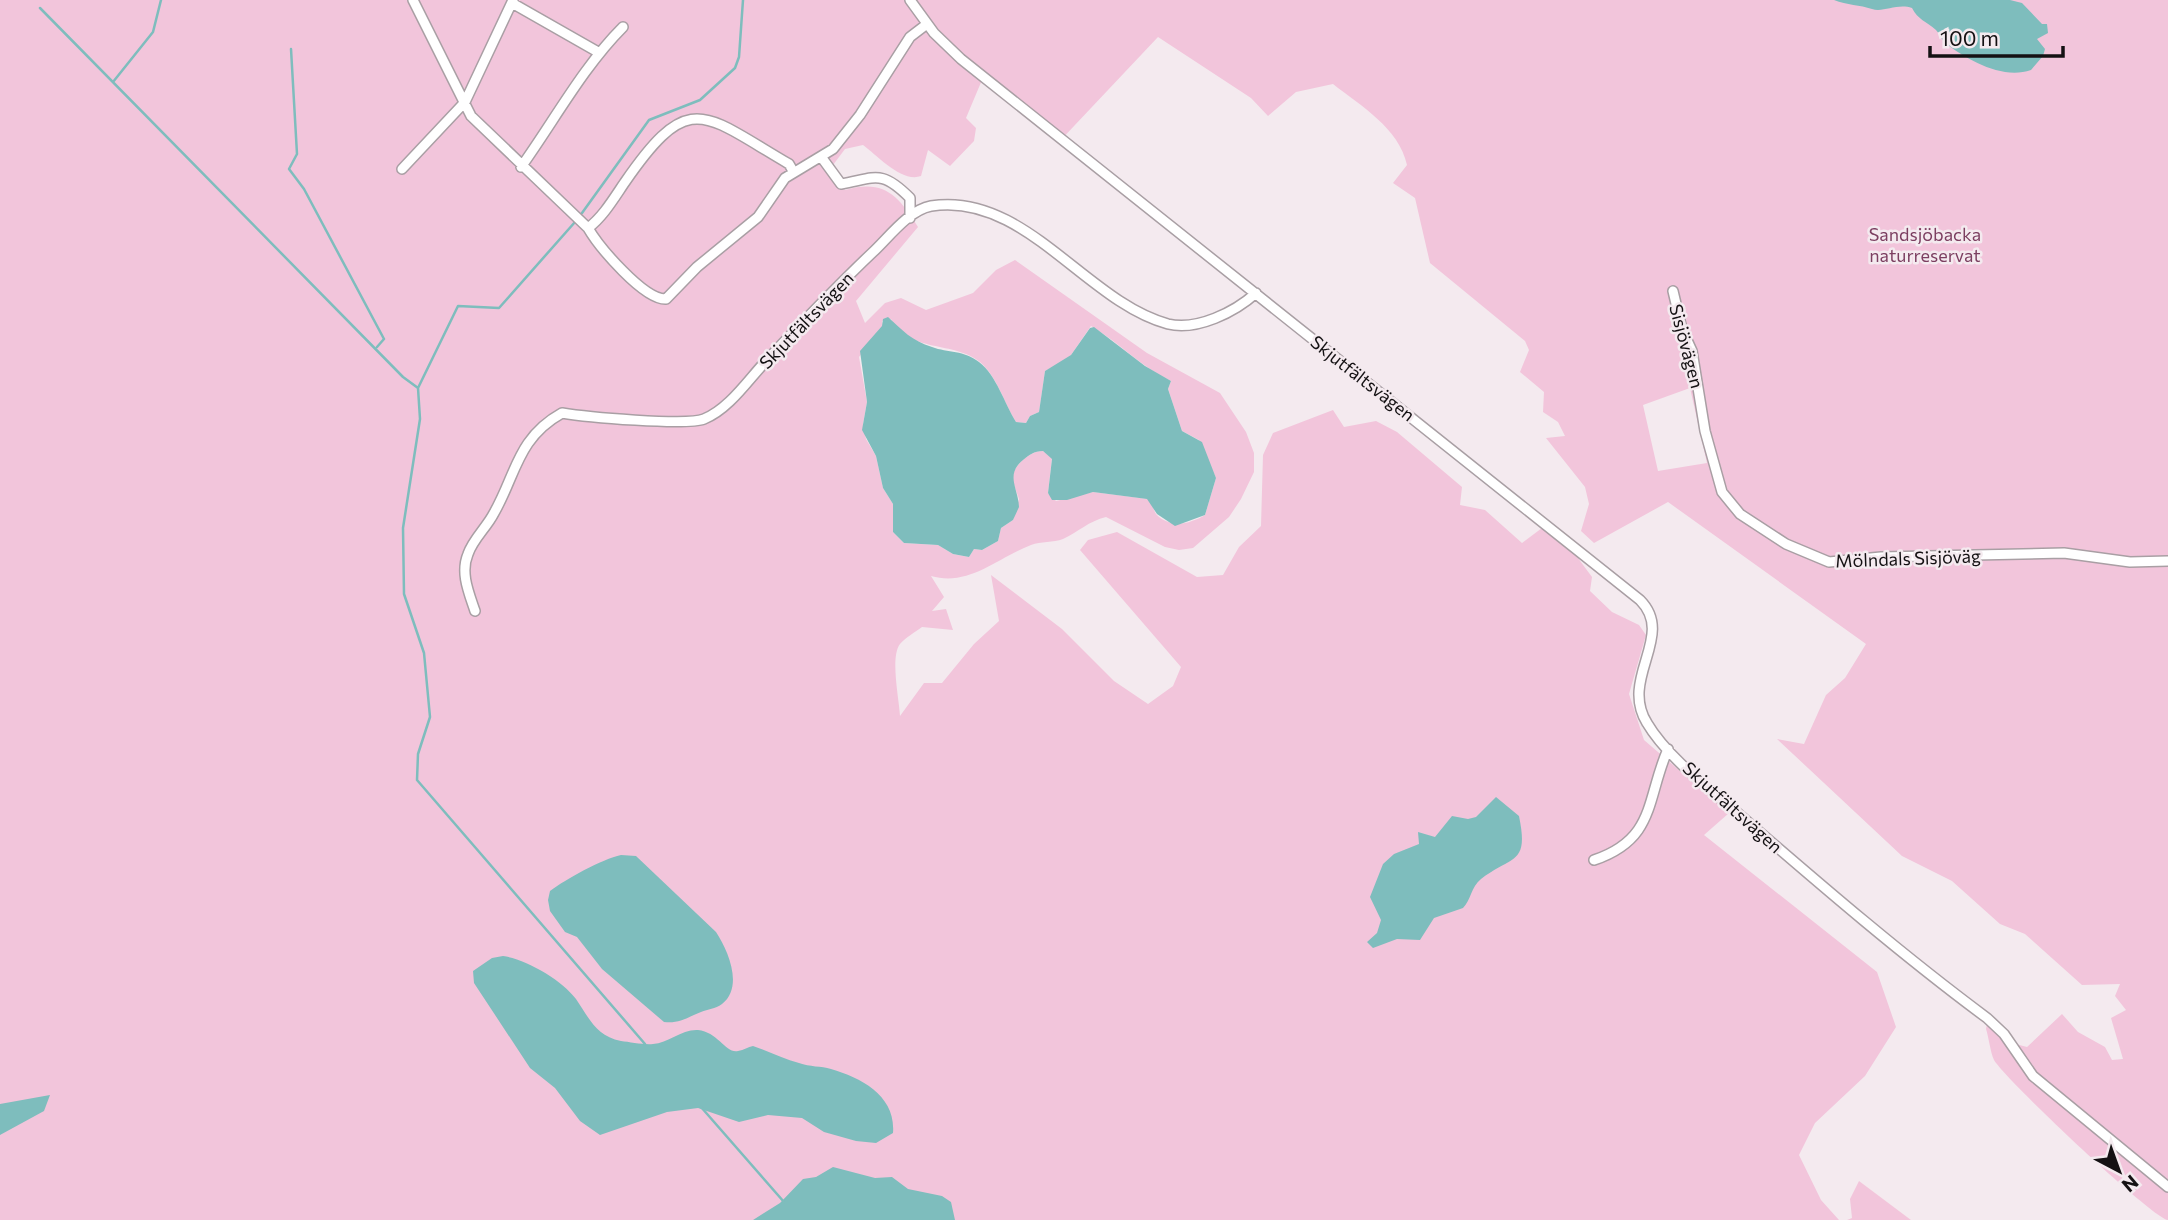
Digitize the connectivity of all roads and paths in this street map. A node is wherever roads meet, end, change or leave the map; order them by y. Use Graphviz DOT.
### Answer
graph roads {
  1 [pos="413,0"];
  2 [pos="910,0"];
  3 [pos="513,2"];
  4 [pos="926,24"];
  5 [pos="623,27"];
  6 [pos="598,52"];
  7 [pos="465,102"];
  8 [pos="821,159"];
  9 [pos="521,167"];
  10 [pos="402,169"];
  11 [pos="793,171"];
  12 [pos="910,218"];
  13 [pos="587,228"];
  14 [pos="1673,291"];
  15 [pos="1256,293"];
  16 [pos="1701,402"];
  17 [pos="2168,561"];
  18 [pos="475,611"];
  19 [pos="1668,749"];
  20 [pos="1594,860"];
  21 [pos="2168,1187"];
  1 -- 7 [label="street"];
  2 -- 4 [label="street"];
  3 -- 6 [label="street"];
  3 -- 7 [label="street"];
  4 -- 8 [label="street"];
  4 -- 15 [label="street"];
  5 -- 6 [label="street"];
  6 -- 9 [label="street"];
  7 -- 9 [label="street"];
  7 -- 10 [label="street"];
  8 -- 11 [label="street"];
  8 -- 12 [label="street"];
  9 -- 13 [label="street"];
  11 -- 13 [label="street"];
  11 -- 13 [label="street"];
  12 -- 15 [label="street, Skjutfältsvägen"];
  12 -- 18 [label="street, Skjutfältsvägen"];
  14 -- 16 [label="street, Sisjövägen"];
  15 -- 19 [label="street, Skjutfältsvägen"];
  16 -- 17 [label="street, Mölndals Sisjöväg"];
  19 -- 20 [label="street"];
  19 -- 21 [label="street, Skjutfältsvägen"];
}
